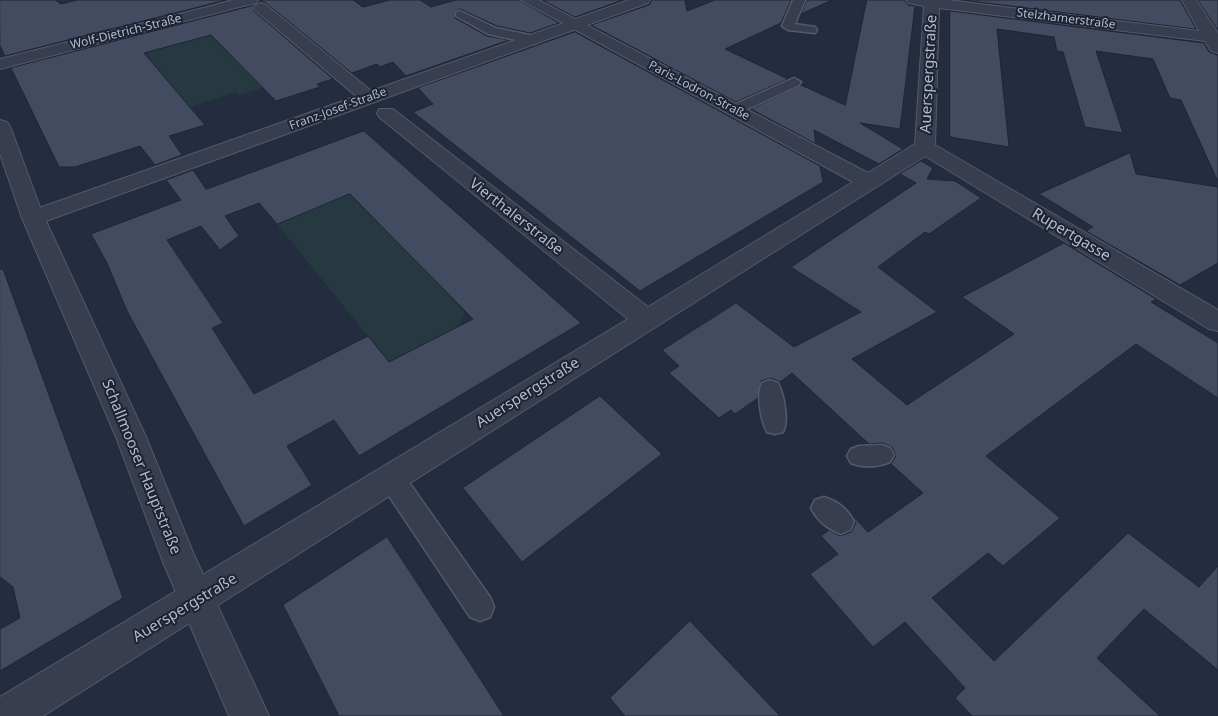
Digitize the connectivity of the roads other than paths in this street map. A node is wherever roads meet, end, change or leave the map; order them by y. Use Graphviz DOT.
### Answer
graph roads {
  1 [pos="528,0"];
  2 [pos="643,0"];
  3 [pos="799,0"];
  4 [pos="1190,0"];
  5 [pos="926,1"];
  6 [pos="255,3"];
  7 [pos="460,14"];
  8 [pos="575,25"];
  9 [pos="811,30"];
  10 [pos="535,40"];
  11 [pos="1216,41"];
  12 [pos="0,64"];
  13 [pos="794,82"];
  14 [pos="370,98"];
  15 [pos="734,110"];
  16 [pos="386,113"];
  17 [pos="0,126"];
  18 [pos="924,148"];
  19 [pos="869,182"];
  20 [pos="33,218"];
  21 [pos="646,319"];
  22 [pos="1218,322"];
  23 [pos="770,389"];
  24 [pos="775,425"];
  25 [pos="392,479"];
  26 [pos="197,600"];
  27 [pos="480,607"];
  28 [pos="6,716"];
  29 [pos="249,716"];
  1 -- 8 [label="street, Paris-Lodron-Straße"];
  2 -- 8 [label="street, Franz-Josef-Straße"];
  3 -- 9 [label="lane"];
  4 -- 11 [label="street"];
  5 -- 11 [label="street, Stelzhamerstraße"];
  5 -- 18 [label="street, Auerspergstraße"];
  6 -- 12 [label="street, Wolf-Dietrich-Straße"];
  6 -- 14 [label="street"];
  7 -- 10 [label="lane"];
  8 -- 10 [label="street, Franz-Josef-Straße"];
  8 -- 15 [label="street, Paris-Lodron-Straße"];
  10 -- 14 [label="street, Franz-Josef-Straße"];
  13 -- 15 [label="lane"];
  14 -- 20 [label="street, Franz-Josef-Straße"];
  15 -- 19 [label="street, Paris-Lodron-Straße"];
  16 -- 21 [label="street, Vierthalerstraße"];
  17 -- 20 [label="street, Schallmooser Hauptstraße"];
  18 -- 19 [label="street, Auerspergstraße"];
  18 -- 22 [label="street, Rupertgasse"];
  19 -- 21 [label="street, Auerspergstraße"];
  20 -- 26 [label="street, Schallmooser Hauptstraße"];
  21 -- 25 [label="street, Auerspergstraße"];
  23 -- 24 [label="lane"];
  25 -- 26 [label="street, Auerspergstraße"];
  25 -- 27 [label="lane"];
  26 -- 28 [label="street, Auerspergstraße"];
  26 -- 29 [label="street, Schallmooser Hauptstraße"];
}
